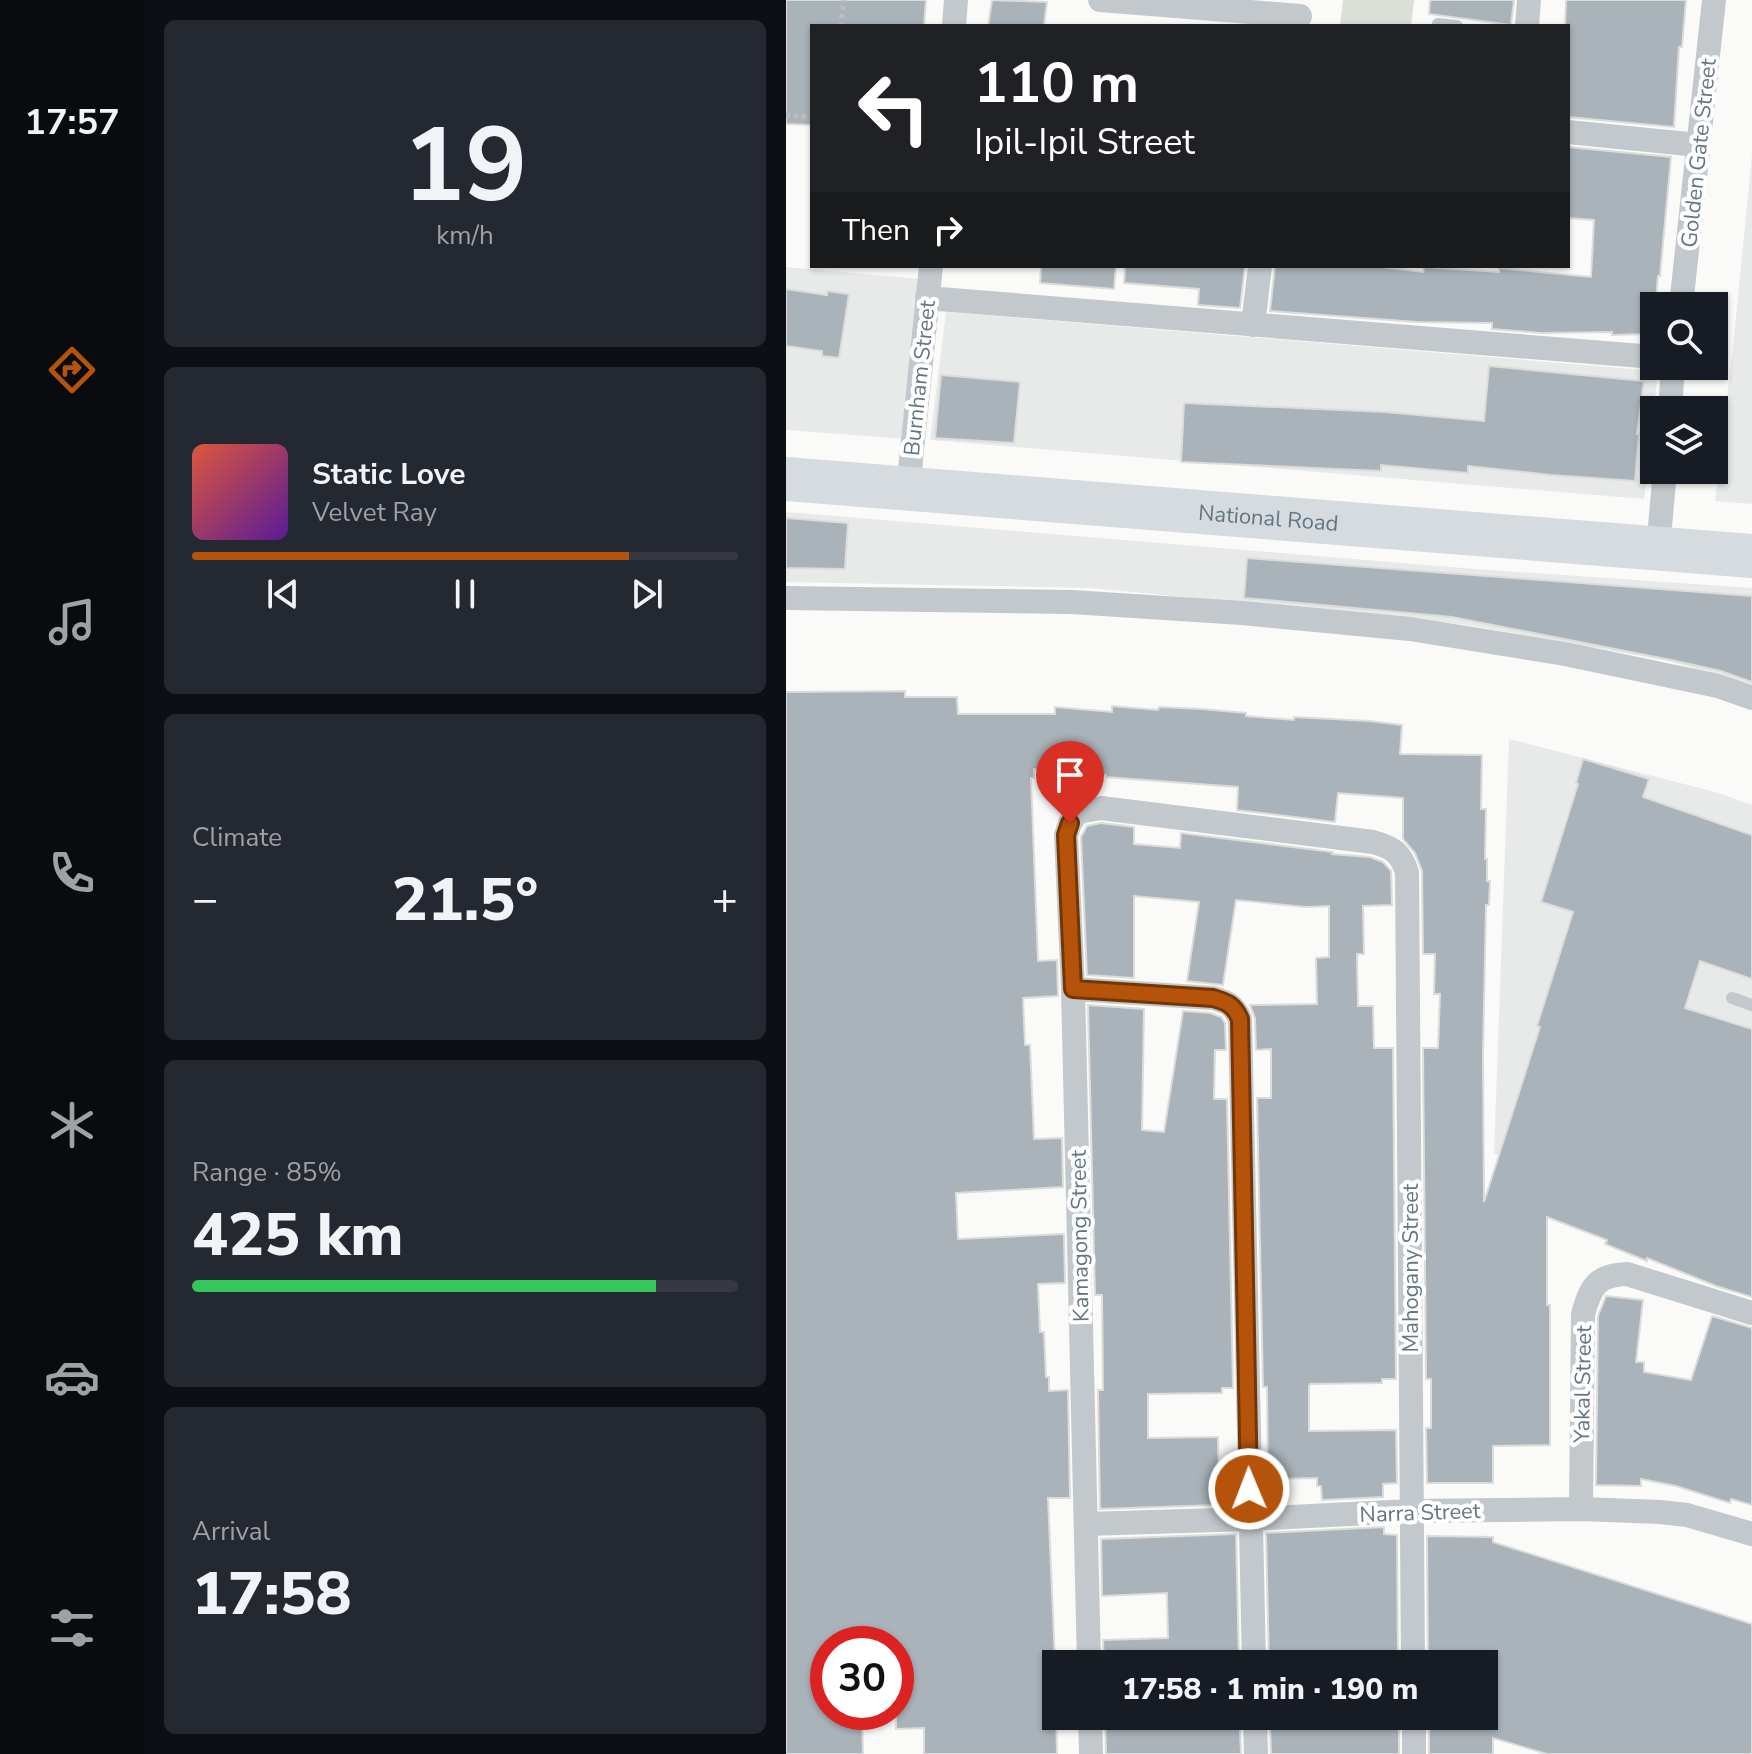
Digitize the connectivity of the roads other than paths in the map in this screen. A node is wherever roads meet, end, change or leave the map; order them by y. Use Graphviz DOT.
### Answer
graph roads {
  1 [pos="956,0"];
  2 [pos="1100,0"];
  3 [pos="1529,0"];
  4 [pos="1714,0"];
  5 [pos="1300,16"];
  6 [pos="954,24"];
  7 [pos="1527,24"];
  8 [pos="1570,132"];
  9 [pos="1698,145"];
  10 [pos="931,268"];
  11 [pos="1260,268"];
  12 [pos="1682,292"];
  13 [pos="927,298"];
  14 [pos="1253,325"];
  15 [pos="1640,356"];
  16 [pos="786,479"];
  17 [pos="1664,484"];
  18 [pos="908,489"];
  19 [pos="1658,549"];
  20 [pos="1752,556"];
  21 [pos="786,598"];
  22 [pos="1752,698"];
  23 [pos="1078,812"];
  24 [pos="1073,989"];
  25 [pos="1732,998"];
  26 [pos="1752,1005"];
  27 [pos="1752,1313"];
  28 [pos="1581,1509"];
  29 [pos="1411,1511"];
  30 [pos="1250,1519"];
  31 [pos="1086,1524"];
  32 [pos="1752,1534"];
  33 [pos="1089,1650"];
  34 [pos="1254,1650"];
  35 [pos="1413,1650"];
  36 [pos="1090,1730"];
  37 [pos="1255,1730"];
  38 [pos="1414,1730"];
  39 [pos="1091,1754"];
  40 [pos="1256,1754"];
  41 [pos="1414,1754"];
  1 -- 6 [label="street"];
  2 -- 5 [label="street"];
  3 -- 7 [label="street"];
  4 -- 9 [label="street, Golden Gate Street"];
  8 -- 9 [label="street"];
  9 -- 12 [label="street, Golden Gate Street"];
  10 -- 13 [label="street, Burnham Street"];
  11 -- 14 [label="street"];
  13 -- 14 [label="street"];
  13 -- 18 [label="street, Burnham Street"];
  14 -- 15 [label="street"];
  16 -- 18 [label="highway, National Road"];
  17 -- 19 [label="street"];
  18 -- 19 [label="highway, National Road"];
  19 -- 20 [label="highway, National Road"];
  21 -- 22 [label="street"];
  23 -- 24 [label="street, Kamagong Street"];
  23 -- 29 [label="street, Mahogany Street"];
  24 -- 30 [label="street"];
  24 -- 31 [label="street, Kamagong Street"];
  25 -- 26 [label="lane"];
  27 -- 28 [label="street, Yakal Street"];
  28 -- 29 [label="street, Narra Street"];
  28 -- 32 [label="street, Narra Street"];
  29 -- 30 [label="street, Narra Street"];
  29 -- 35 [label="street, Mahogany Street"];
  30 -- 31 [label="street, Narra Street"];
  30 -- 34 [label="street"];
  31 -- 33 [label="street, Kamagong Street"];
  36 -- 39 [label="street"];
  37 -- 40 [label="street"];
  38 -- 41 [label="street"];
}
